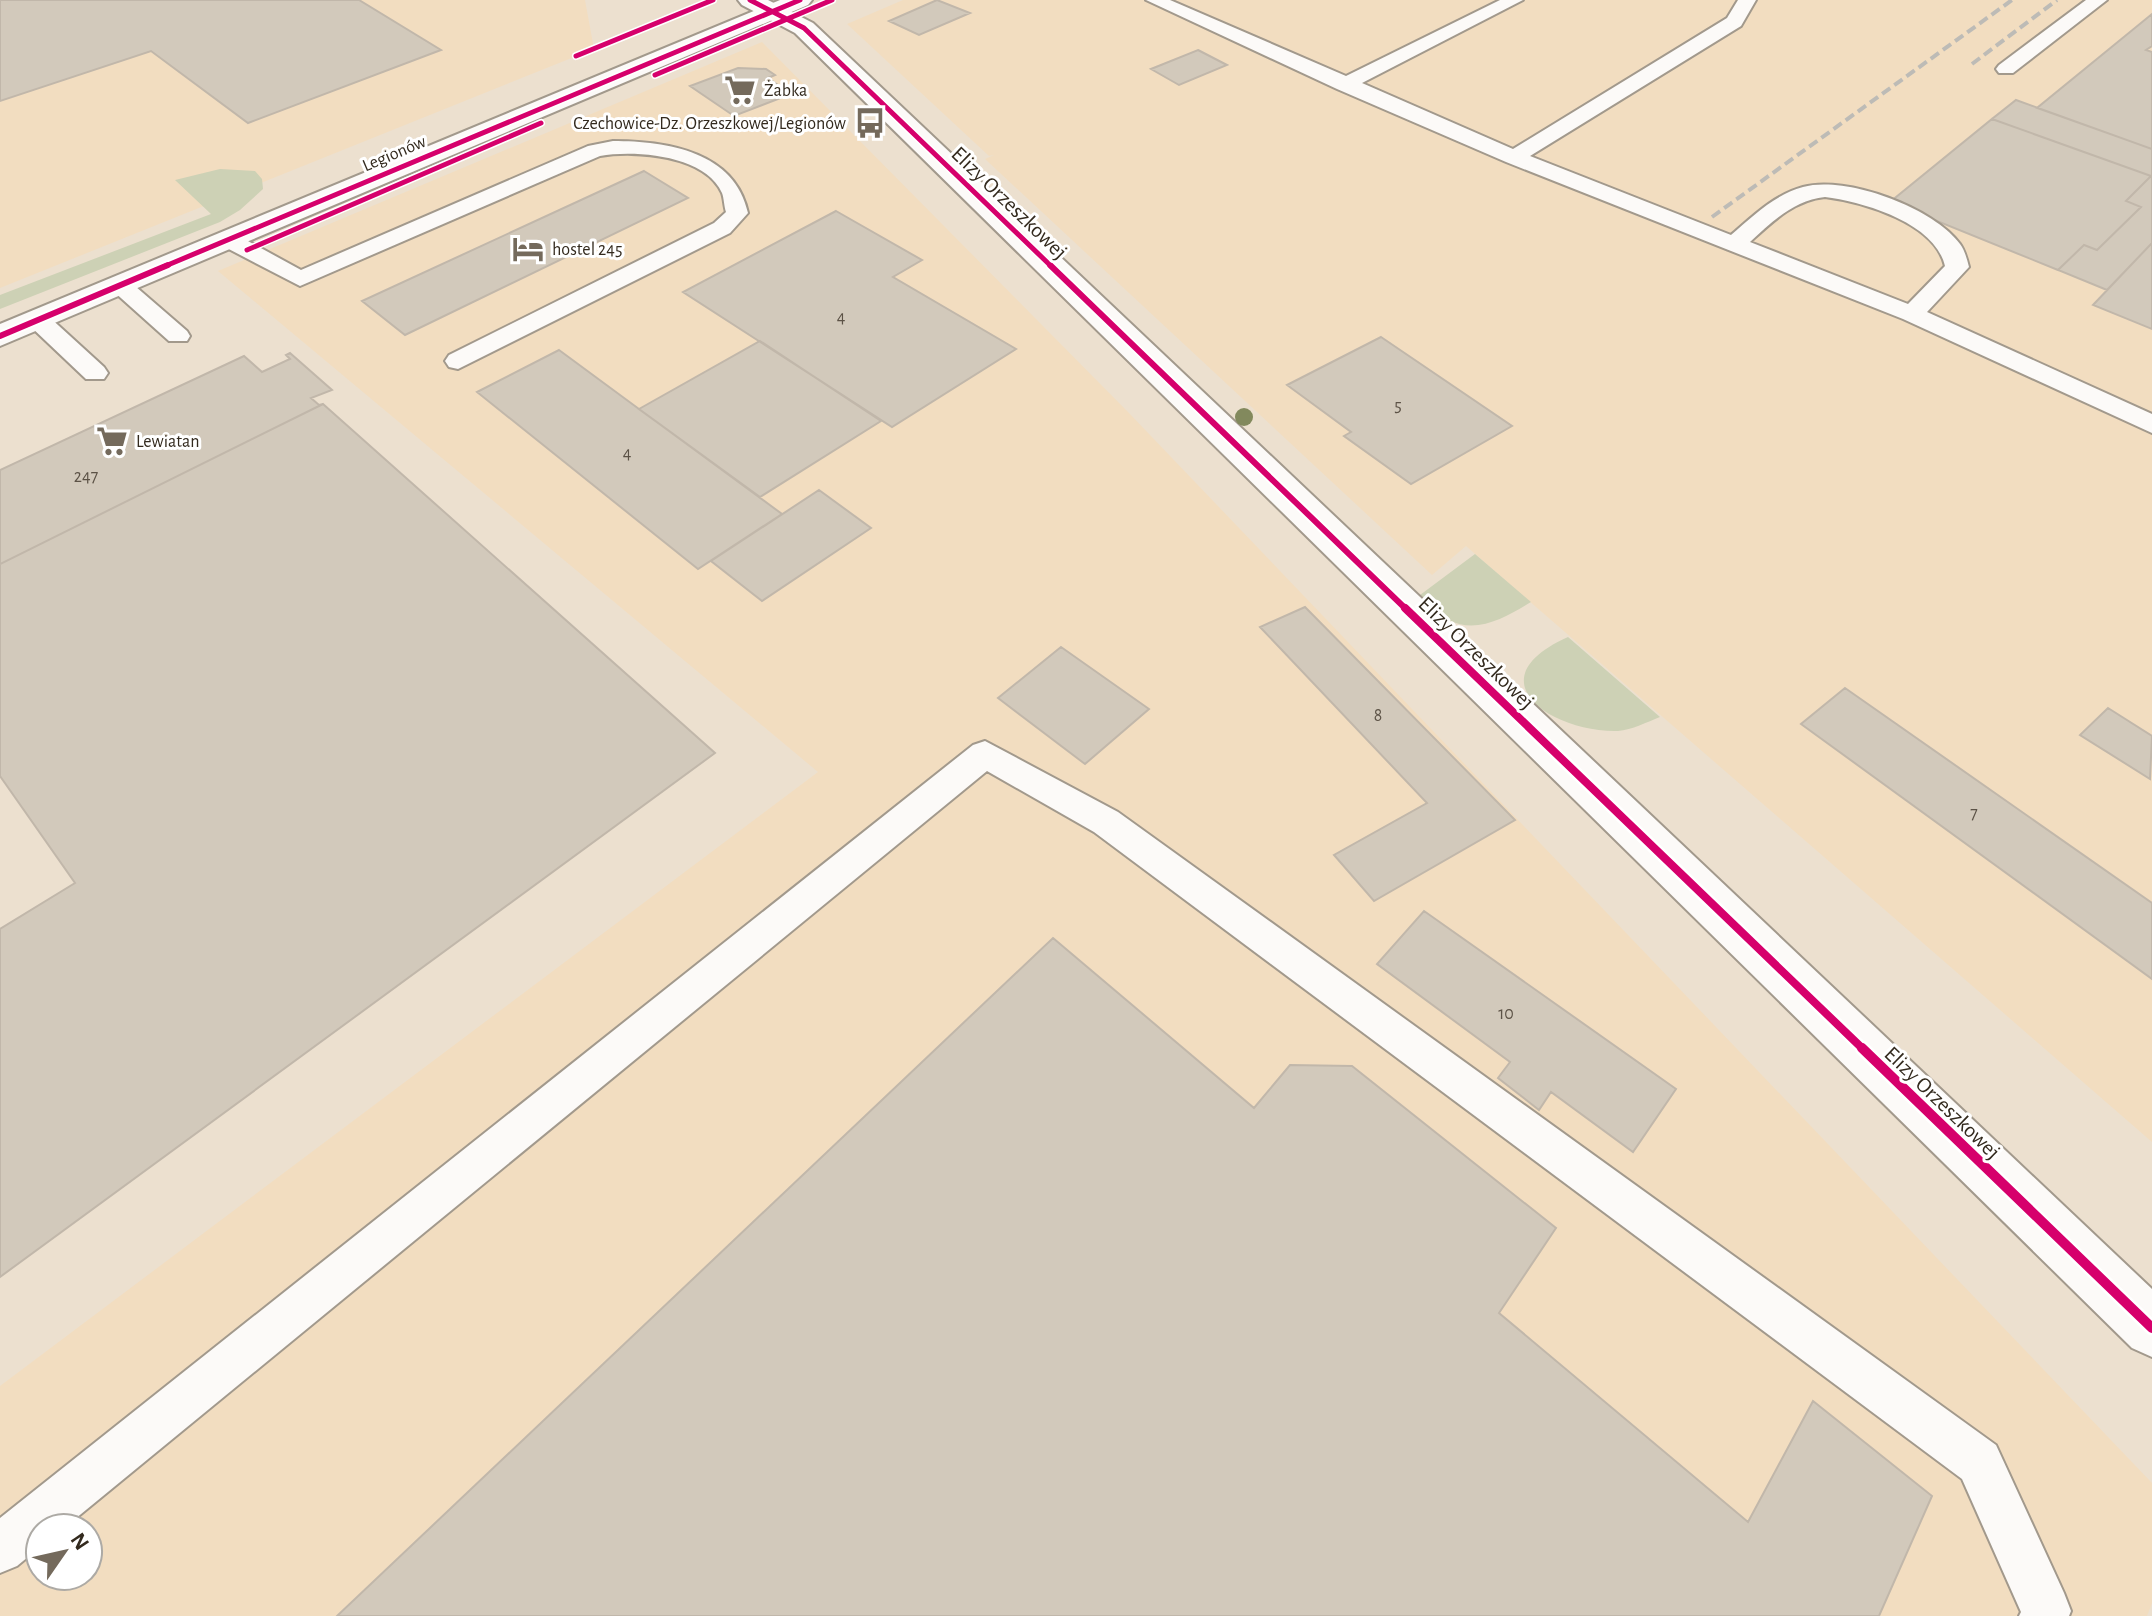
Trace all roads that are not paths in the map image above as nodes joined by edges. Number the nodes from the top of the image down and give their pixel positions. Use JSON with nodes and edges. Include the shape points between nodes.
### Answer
{"nodes":[{"id":1,"x":1155,"y":0,"type":"edge"},
{"id":2,"x":1514,"y":0,"type":"edge"},
{"id":3,"x":1747,"y":0,"type":"edge"},
{"id":4,"x":2098,"y":0,"type":"edge"},
{"id":5,"x":773,"y":4,"type":"edge"},
{"id":6,"x":2006,"y":69,"type":"dead end"},
{"id":7,"x":1344,"y":85,"type":"junction"},
{"id":8,"x":1514,"y":157,"type":"junction"},
{"id":9,"x":229,"y":240,"type":"junction"},
{"id":10,"x":1734,"y":244,"type":"junction"},
{"id":11,"x":120,"y":285,"type":"junction"},
{"id":12,"x":1912,"y":314,"type":"junction"},
{"id":13,"x":38,"y":320,"type":"junction"},
{"id":14,"x":0,"y":336,"type":"edge"},
{"id":15,"x":178,"y":336,"type":"dead end"},
{"id":16,"x":458,"y":361,"type":"dead end"},
{"id":17,"x":95,"y":373,"type":"dead end"},
{"id":18,"x":2152,"y":424,"type":"edge"},
{"id":19,"x":2152,"y":1328,"type":"edge"},
{"id":20,"x":0,"y":1549,"type":"edge"},
{"id":21,"x":2044,"y":1616,"type":"edge"}],
"edges":[{"from":1,"to":7,"type":"lane"},
{"from":2,"to":7,"type":"lane"},
{"from":3,"to":8,"type":"lane","via":[[1734,22]]},
{"from":4,"to":6,"type":"lane"},
{"from":5,"to":9,"type":"street","name":"Legionów"},
{"from":5,"to":19,"type":"street","name":"Elizy Orzeszkowej","via":[[804,28]]},
{"from":7,"to":8,"type":"lane"},
{"from":8,"to":10,"type":"lane"},
{"from":9,"to":11,"type":"street","name":"Legionów"},
{"from":9,"to":16,"type":"lane","via":[[300,279],[616,145],[661,149],[689,159],[728,184],[737,213],[722,228]]},
{"from":10,"to":12,"type":"lane"},
{"from":10,"to":12,"type":"lane","via":[[1790,199],[1811,191],[1844,193],[1885,206],[1930,227],[1952,247],[1957,267]]},
{"from":11,"to":13,"type":"street","name":"Legionów"},
{"from":11,"to":15,"type":"lane"},
{"from":12,"to":18,"type":"lane"},
{"from":13,"to":14,"type":"street","name":"Legionów"},
{"from":13,"to":17,"type":"lane"},
{"from":20,"to":21,"type":"lane","via":[[985,754],[1106,822],[1979,1462]]}]}
